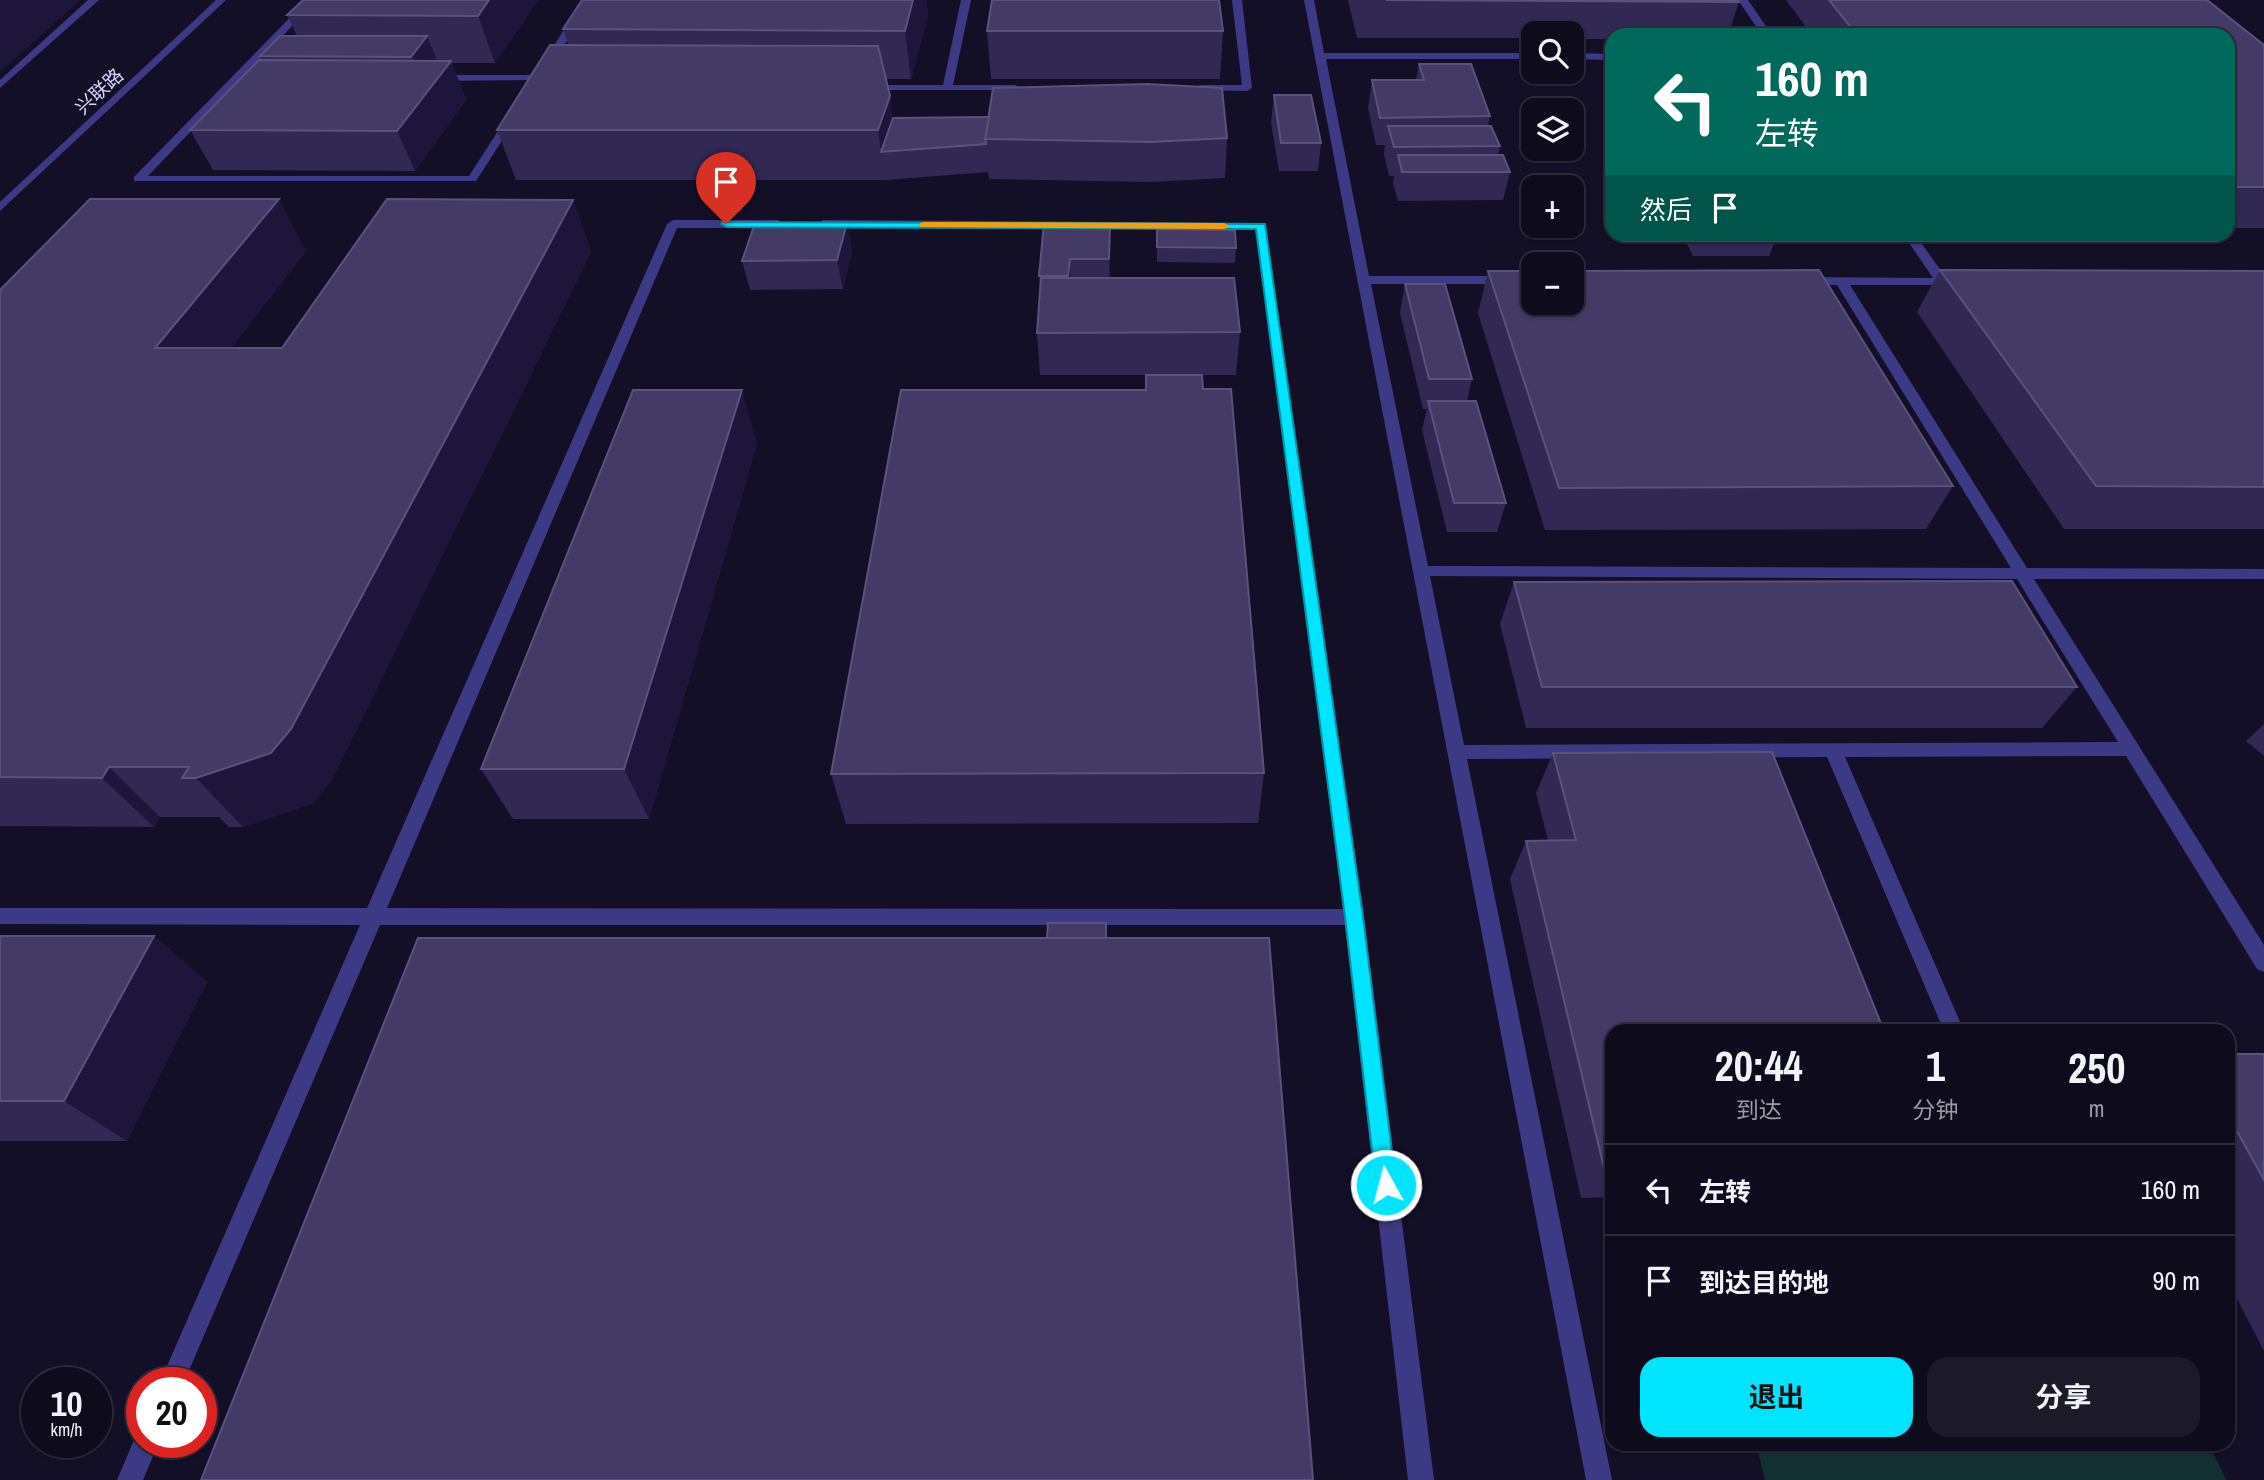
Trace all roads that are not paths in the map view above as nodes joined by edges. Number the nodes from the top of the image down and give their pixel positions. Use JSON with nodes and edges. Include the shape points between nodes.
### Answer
{"nodes":[{"id":1,"x":94,"y":0,"type":"edge"},
{"id":2,"x":221,"y":0,"type":"edge"},
{"id":3,"x":312,"y":0,"type":"edge"},
{"id":4,"x":588,"y":0,"type":"edge"},
{"id":5,"x":966,"y":0,"type":"edge"},
{"id":6,"x":1237,"y":0,"type":"edge"},
{"id":7,"x":1308,"y":0,"type":"edge"},
{"id":8,"x":1743,"y":0,"type":"edge"},
{"id":9,"x":1762,"y":28,"type":"edge"},
{"id":10,"x":1320,"y":56,"type":"junction"},
{"id":11,"x":1521,"y":56,"type":"edge"},
{"id":12,"x":1584,"y":57,"type":"edge"},
{"id":13,"x":1605,"y":57,"type":"edge"},
{"id":14,"x":236,"y":78,"type":"junction"},
{"id":15,"x":258,"y":78,"type":"edge"},
{"id":16,"x":427,"y":78,"type":"edge"},
{"id":17,"x":538,"y":78,"type":"junction"},
{"id":18,"x":0,"y":85,"type":"edge"},
{"id":19,"x":545,"y":88,"type":"edge"},
{"id":20,"x":850,"y":88,"type":"edge"},
{"id":21,"x":947,"y":88,"type":"junction"},
{"id":22,"x":1029,"y":88,"type":"edge"},
{"id":23,"x":1193,"y":88,"type":"edge"},
{"id":24,"x":517,"y":111,"type":"edge"},
{"id":25,"x":0,"y":208,"type":"edge"},
{"id":26,"x":1914,"y":242,"type":"edge"},
{"id":27,"x":1364,"y":280,"type":"junction"},
{"id":28,"x":1521,"y":280,"type":"edge"},
{"id":29,"x":1787,"y":281,"type":"edge"},
{"id":30,"x":1842,"y":281,"type":"junction"},
{"id":31,"x":1942,"y":282,"type":"junction"},
{"id":32,"x":1970,"y":282,"type":"edge"},
{"id":33,"x":1420,"y":571,"type":"junction"},
{"id":34,"x":2023,"y":574,"type":"junction"},
{"id":35,"x":2264,"y":575,"type":"edge"},
{"id":36,"x":2131,"y":749,"type":"junction"},
{"id":37,"x":1833,"y":750,"type":"junction"},
{"id":38,"x":1456,"y":752,"type":"junction"},
{"id":39,"x":0,"y":916,"type":"edge"},
{"id":40,"x":1354,"y":917,"type":"junction"},
{"id":41,"x":372,"y":919,"type":"junction"},
{"id":42,"x":2264,"y":963,"type":"edge"},
{"id":43,"x":1951,"y":1024,"type":"edge"},
{"id":44,"x":178,"y":1367,"type":"edge"},
{"id":45,"x":139,"y":1458,"type":"edge"},
{"id":46,"x":130,"y":1480,"type":"edge"},
{"id":47,"x":1421,"y":1480,"type":"edge"},
{"id":48,"x":1599,"y":1480,"type":"edge"}],
"edges":[{"from":1,"to":18,"type":"street"},
{"from":2,"to":25,"type":"street","name":"兴联路"},
{"from":3,"to":14,"type":"street"},
{"from":4,"to":17,"type":"street"},
{"from":5,"to":21,"type":"street"},
{"from":6,"to":23,"type":"street","via":[[1247,88]]},
{"from":7,"to":10,"type":"street"},
{"from":8,"to":9,"type":"street"},
{"from":10,"to":11,"type":"street"},
{"from":10,"to":27,"type":"street"},
{"from":12,"to":13,"type":"street"},
{"from":14,"to":15,"type":"street"},
{"from":14,"to":24,"type":"street","via":[[138,179],[472,179]]},
{"from":16,"to":17,"type":"street"},
{"from":17,"to":19,"type":"street","via":[[532,88]]},
{"from":20,"to":21,"type":"street"},
{"from":21,"to":22,"type":"street"},
{"from":26,"to":31,"type":"street"},
{"from":27,"to":28,"type":"street"},
{"from":27,"to":33,"type":"street"},
{"from":29,"to":30,"type":"street"},
{"from":30,"to":31,"type":"street"},
{"from":30,"to":34,"type":"street"},
{"from":31,"to":32,"type":"street"},
{"from":33,"to":34,"type":"street"},
{"from":33,"to":38,"type":"street"},
{"from":34,"to":35,"type":"street"},
{"from":34,"to":36,"type":"street"},
{"from":36,"to":37,"type":"street"},
{"from":36,"to":42,"type":"street"},
{"from":37,"to":38,"type":"street"},
{"from":37,"to":43,"type":"street"},
{"from":38,"to":48,"type":"street"},
{"from":39,"to":41,"type":"street"},
{"from":40,"to":41,"type":"street"},
{"from":40,"to":41,"type":"street","via":[[1261,226],[673,224]]},
{"from":40,"to":47,"type":"street"},
{"from":41,"to":44,"type":"street"},
{"from":45,"to":46,"type":"street"}]}
